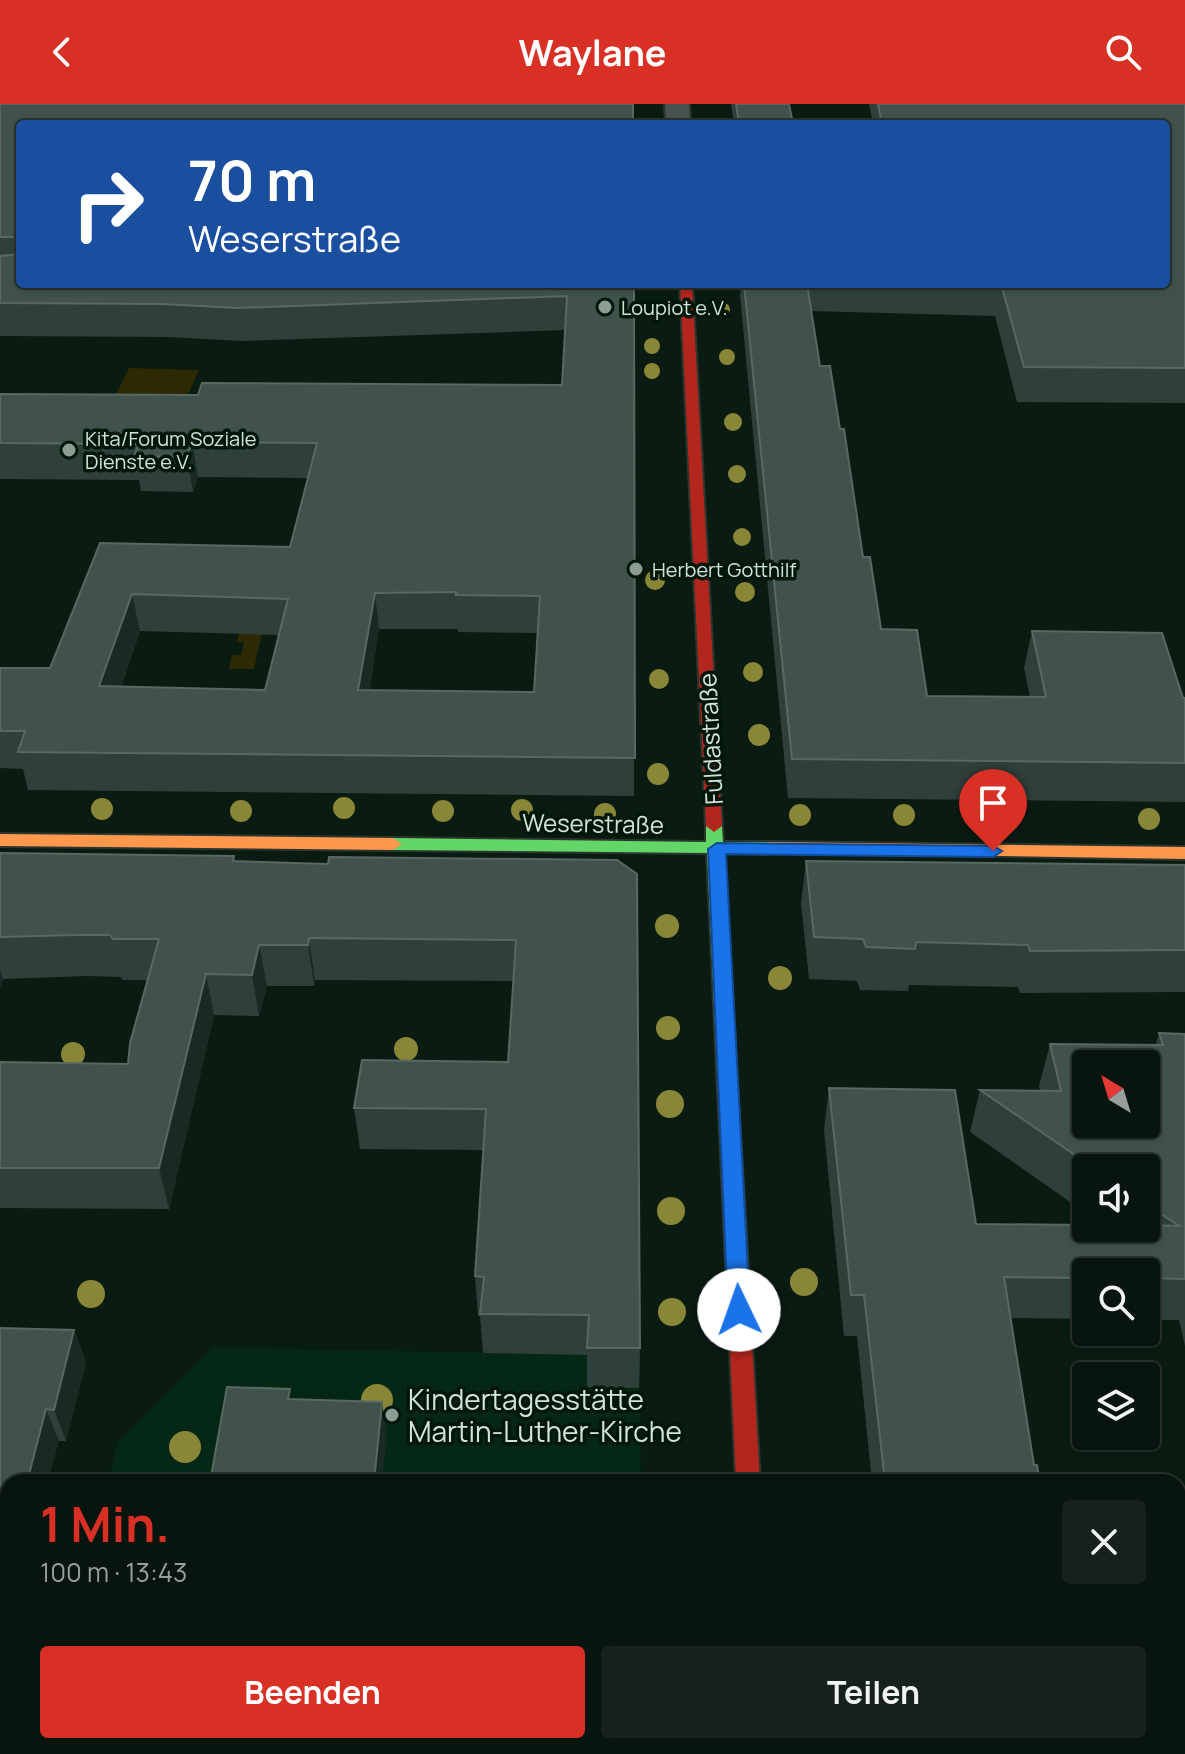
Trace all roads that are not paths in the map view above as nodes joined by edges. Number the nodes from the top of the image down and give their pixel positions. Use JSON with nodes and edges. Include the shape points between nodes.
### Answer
{"nodes":[{"id":1,"x":686,"y":288,"type":"edge"},
{"id":2,"x":0,"y":840,"type":"edge"},
{"id":3,"x":717,"y":849,"type":"junction"},
{"id":4,"x":1185,"y":853,"type":"edge"},
{"id":5,"x":748,"y":1474,"type":"edge"}],
"edges":[{"from":1,"to":3,"type":"street","name":"Fuldastraße"},
{"from":2,"to":3,"type":"street","name":"Weserstraße"},
{"from":3,"to":4,"type":"street","name":"Weserstraße"},
{"from":3,"to":5,"type":"street","name":"Fuldastraße"}]}
